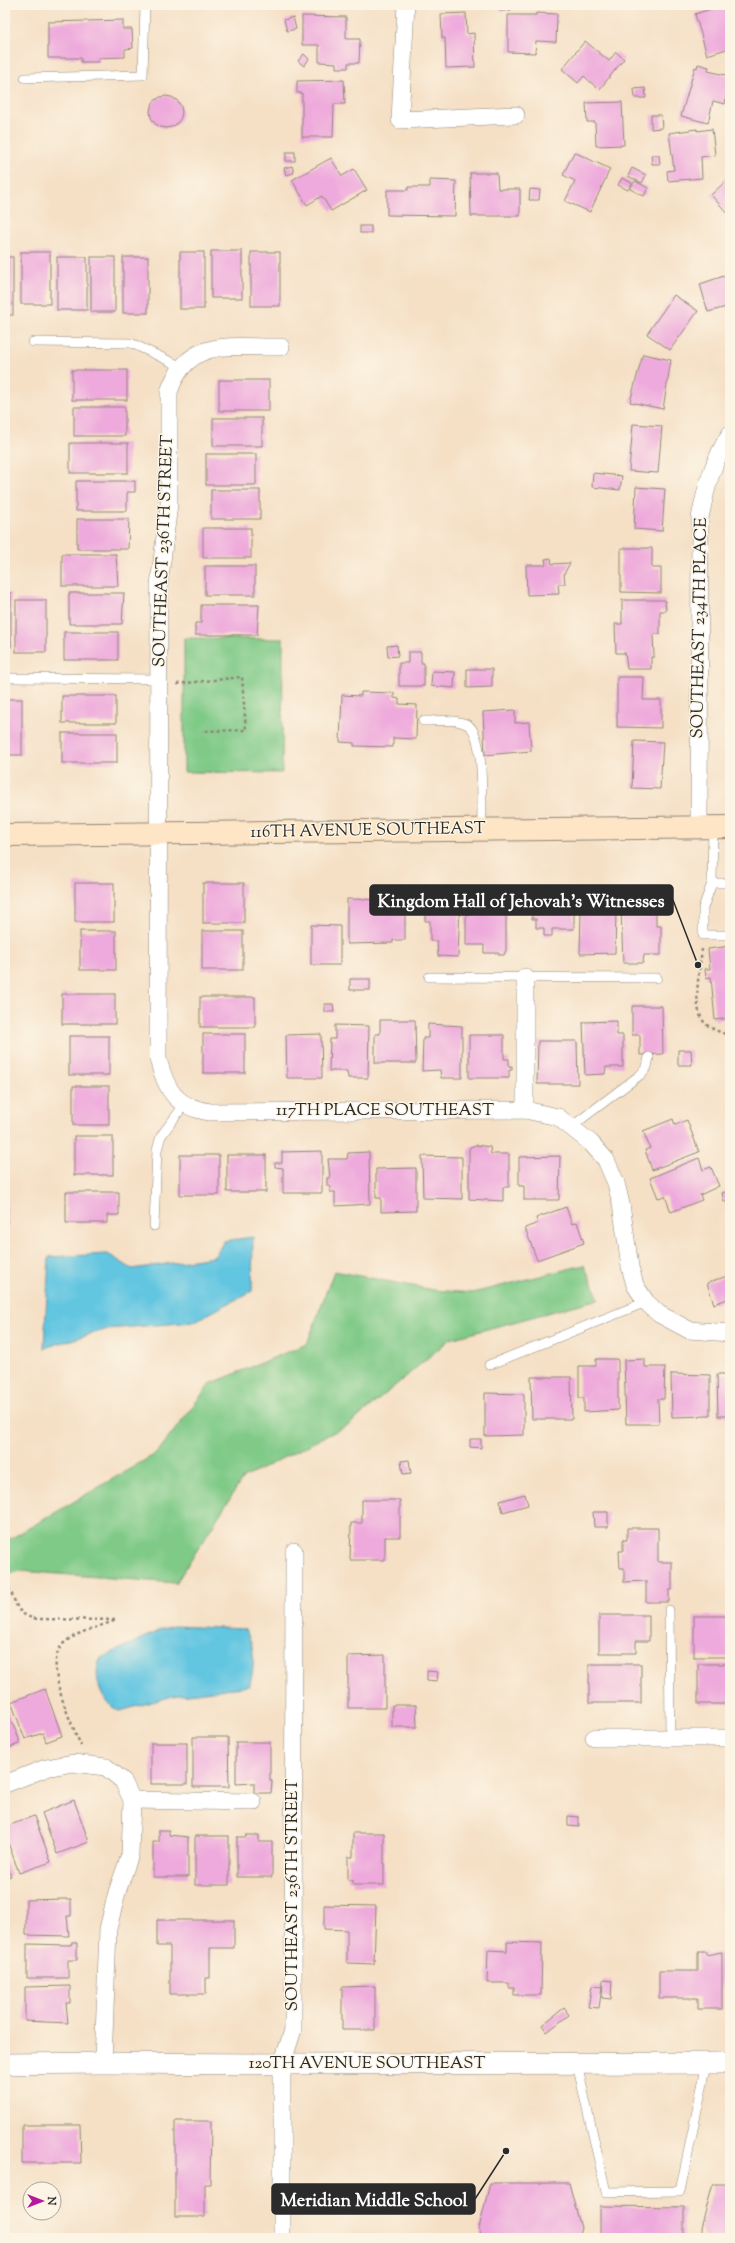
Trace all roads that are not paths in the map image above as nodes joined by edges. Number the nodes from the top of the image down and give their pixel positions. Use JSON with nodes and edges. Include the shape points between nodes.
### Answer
{"nodes":[{"id":1,"x":145,"y":5,"type":"edge"},
{"id":2,"x":406,"y":5,"type":"edge"},
{"id":3,"x":25,"y":78,"type":"dead end"},
{"id":4,"x":516,"y":115,"type":"dead end"},
{"id":5,"x":33,"y":342,"type":"dead end"},
{"id":6,"x":281,"y":347,"type":"dead end"},
{"id":7,"x":182,"y":367,"type":"junction"},
{"id":8,"x":730,"y":434,"type":"edge"},
{"id":9,"x":7,"y":678,"type":"dead end"},
{"id":10,"x":158,"y":682,"type":"junction"},
{"id":11,"x":423,"y":721,"type":"dead end"},
{"id":12,"x":714,"y":827,"type":"edge"},
{"id":13,"x":482,"y":830,"type":"junction"},
{"id":14,"x":157,"y":834,"type":"junction"},
{"id":15,"x":5,"y":835,"type":"edge"},
{"id":16,"x":712,"y":883,"type":"junction"},
{"id":17,"x":730,"y":883,"type":"edge"},
{"id":18,"x":730,"y":935,"type":"edge"},
{"id":19,"x":429,"y":977,"type":"dead end"},
{"id":20,"x":524,"y":977,"type":"junction"},
{"id":21,"x":657,"y":978,"type":"dead end"},
{"id":22,"x":649,"y":1057,"type":"dead end"},
{"id":23,"x":184,"y":1105,"type":"junction"},
{"id":24,"x":524,"y":1110,"type":"junction"},
{"id":25,"x":572,"y":1127,"type":"junction"},
{"id":26,"x":154,"y":1226,"type":"dead end"},
{"id":27,"x":646,"y":1302,"type":"junction"},
{"id":28,"x":730,"y":1333,"type":"edge"},
{"id":29,"x":489,"y":1365,"type":"dead end"},
{"id":30,"x":294,"y":1551,"type":"dead end"},
{"id":31,"x":670,"y":1610,"type":"dead end"},
{"id":32,"x":594,"y":1738,"type":"dead end"},
{"id":33,"x":670,"y":1738,"type":"junction"},
{"id":34,"x":730,"y":1738,"type":"edge"},
{"id":35,"x":5,"y":1784,"type":"edge"},
{"id":36,"x":132,"y":1800,"type":"junction"},
{"id":37,"x":253,"y":1802,"type":"dead end"},
{"id":38,"x":103,"y":2062,"type":"junction"},
{"id":39,"x":707,"y":2063,"type":"junction"},
{"id":40,"x":730,"y":2063,"type":"edge"},
{"id":41,"x":5,"y":2064,"type":"edge"},
{"id":42,"x":282,"y":2064,"type":"junction"},
{"id":43,"x":577,"y":2064,"type":"junction"},
{"id":44,"x":282,"y":2238,"type":"edge"}],
"edges":[{"from":1,"to":3,"type":"lane","via":[[143,75]]},
{"from":2,"to":4,"type":"street","via":[[400,120]]},
{"from":5,"to":7,"type":"lane","via":[[132,343]]},
{"from":6,"to":7,"type":"street","name":"SOUTHEAST 236TH STREET","via":[[213,348],[193,355]]},
{"from":7,"to":10,"type":"street","name":"SOUTHEAST 236TH STREET","via":[[169,392],[169,504],[159,585]]},
{"from":8,"to":12,"type":"street","name":"SOUTHEAST 234TH PLACE","via":[[718,453],[706,484],[700,518]]},
{"from":9,"to":10,"type":"lane"},
{"from":10,"to":14,"type":"street","name":"SOUTHEAST 236TH STREET"},
{"from":11,"to":13,"type":"lane","via":[[458,721],[470,726],[476,735],[480,759]]},
{"from":12,"to":13,"type":"main road","name":"116TH AVENUE SOUTHEAST"},
{"from":12,"to":16,"type":"lane"},
{"from":13,"to":14,"type":"main road","name":"116TH AVENUE SOUTHEAST"},
{"from":14,"to":15,"type":"main road","name":"116TH AVENUE SOUTHEAST"},
{"from":14,"to":23,"type":"street","via":[[158,1059],[166,1084]]},
{"from":16,"to":17,"type":"lane"},
{"from":16,"to":18,"type":"lane","via":[[703,908],[703,936]]},
{"from":19,"to":20,"type":"lane"},
{"from":20,"to":21,"type":"lane"},
{"from":20,"to":24,"type":"street"},
{"from":22,"to":25,"type":"lane","via":[[647,1067],[640,1075]]},
{"from":23,"to":24,"type":"street","name":"117TH PLACE SOUTHEAST","via":[[210,1112]]},
{"from":23,"to":26,"type":"lane","via":[[161,1136],[157,1150]]},
{"from":24,"to":25,"type":"street","name":"117TH PLACE SOUTHEAST","via":[[558,1117]]},
{"from":25,"to":27,"type":"street","name":"117TH PLACE SOUTHEAST","via":[[606,1160],[614,1177],[621,1204],[630,1267],[635,1285]]},
{"from":27,"to":28,"type":"street","name":"117TH PLACE SOUTHEAST","via":[[659,1314],[689,1330]]},
{"from":27,"to":29,"type":"lane"},
{"from":30,"to":42,"type":"street","name":"SOUTHEAST 236TH STREET","via":[[293,2030]]},
{"from":31,"to":33,"type":"lane"},
{"from":32,"to":33,"type":"street"},
{"from":33,"to":34,"type":"street"},
{"from":35,"to":36,"type":"street","via":[[46,1768],[73,1764],[106,1767],[123,1781]]},
{"from":36,"to":37,"type":"street"},
{"from":36,"to":38,"type":"street","via":[[130,1855],[108,1929]]},
{"from":38,"to":41,"type":"street","name":"120TH AVENUE SOUTHEAST"},
{"from":38,"to":42,"type":"street","name":"120TH AVENUE SOUTHEAST"},
{"from":39,"to":40,"type":"street","name":"120TH AVENUE SOUTHEAST"},
{"from":39,"to":43,"type":"street","name":"120TH AVENUE SOUTHEAST"},
{"from":39,"to":43,"type":"lane","via":[[680,2191],[606,2192]]},
{"from":42,"to":43,"type":"street","name":"120TH AVENUE SOUTHEAST"},
{"from":42,"to":44,"type":"street","name":"SOUTHEAST 236TH STREET"}]}
